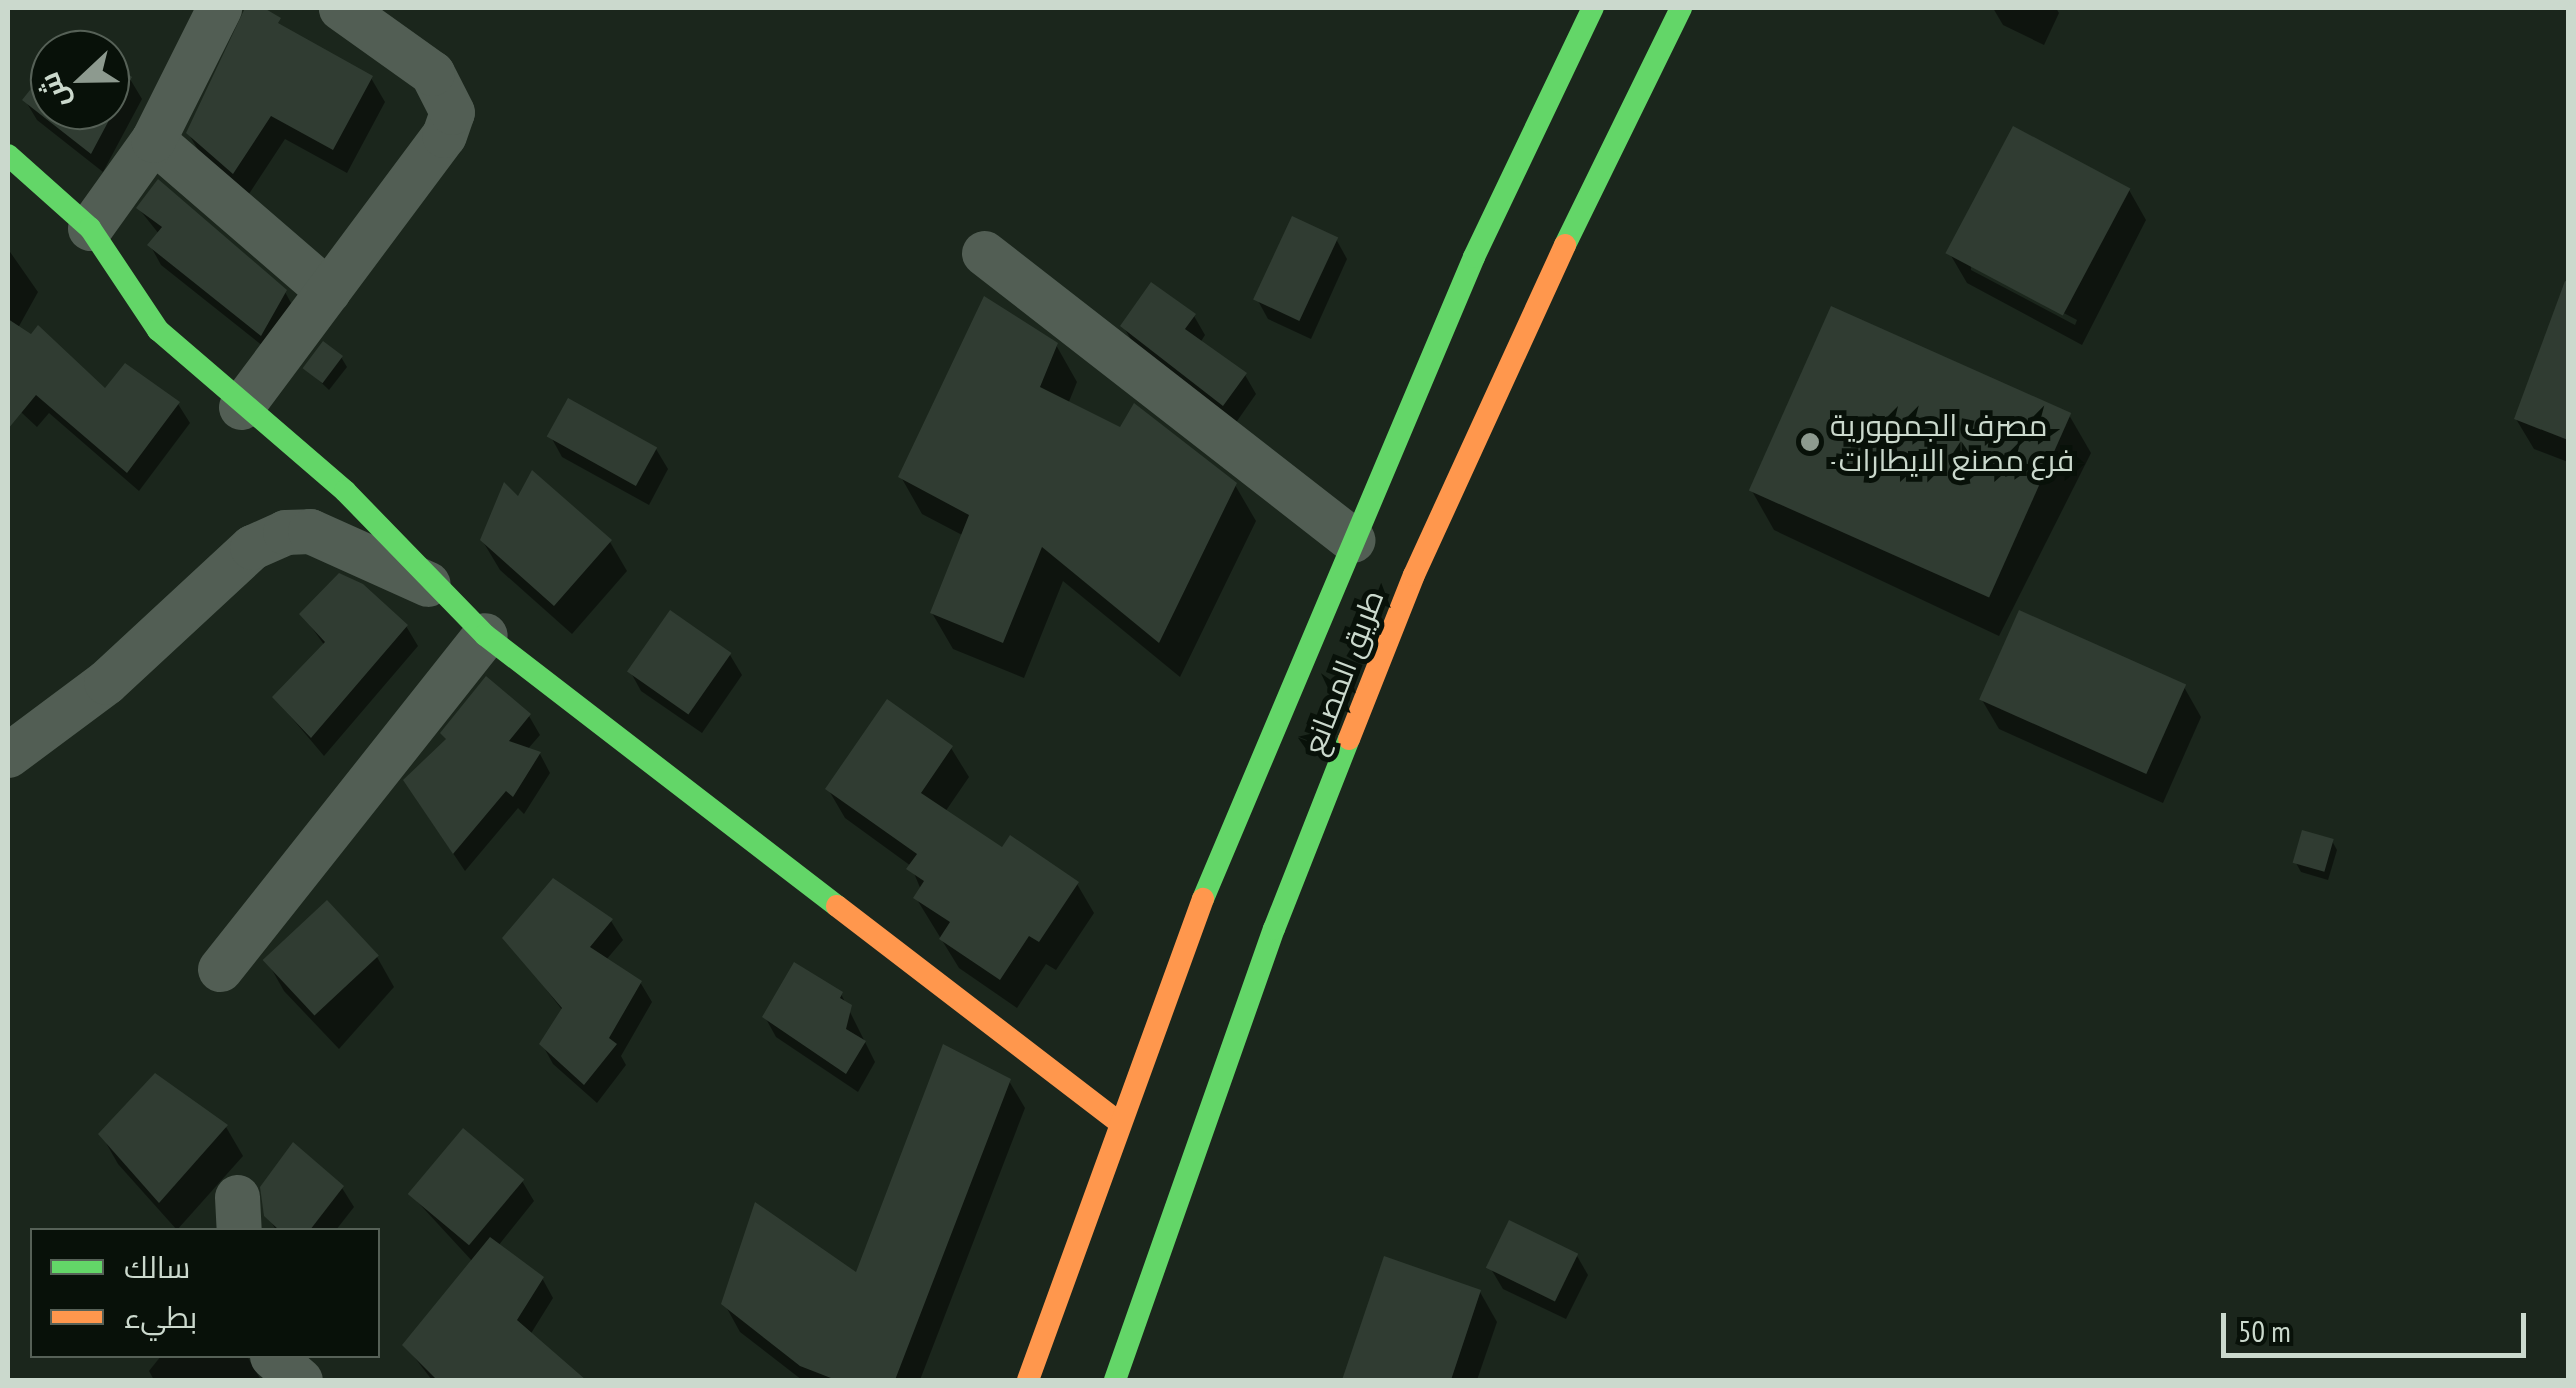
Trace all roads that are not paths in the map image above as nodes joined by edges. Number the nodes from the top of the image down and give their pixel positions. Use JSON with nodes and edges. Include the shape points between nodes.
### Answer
{"nodes":[{"id":1,"x":219,"y":8,"type":"edge"},
{"id":2,"x":342,"y":8,"type":"edge"},
{"id":3,"x":1593,"y":8,"type":"edge"},
{"id":4,"x":1681,"y":8,"type":"edge"},
{"id":5,"x":153,"y":140,"type":"junction"},
{"id":6,"x":8,"y":156,"type":"edge"},
{"id":7,"x":90,"y":228,"type":"junction"},
{"id":8,"x":984,"y":253,"type":"dead end"},
{"id":9,"x":328,"y":291,"type":"junction"},
{"id":10,"x":242,"y":408,"type":"junction"},
{"id":11,"x":1354,"y":540,"type":"junction"},
{"id":12,"x":439,"y":590,"type":"junction"},
{"id":13,"x":485,"y":635,"type":"junction"},
{"id":14,"x":8,"y":755,"type":"edge"},
{"id":15,"x":220,"y":969,"type":"dead end"},
{"id":16,"x":1117,"y":1121,"type":"junction"},
{"id":17,"x":274,"y":1358,"type":"edge"},
{"id":18,"x":300,"y":1380,"type":"edge"},
{"id":19,"x":1028,"y":1380,"type":"edge"},
{"id":20,"x":1115,"y":1380,"type":"edge"}],
"edges":[{"from":1,"to":5,"type":"street"},
{"from":2,"to":9,"type":"street","via":[[432,72],[452,112],[444,135]]},
{"from":3,"to":11,"type":"main road","name":"طريق المصانع","via":[[1474,257]]},
{"from":4,"to":20,"type":"main road","name":"طريق المصانع","via":[[1616,132],[1414,575],[1274,929]]},
{"from":5,"to":7,"type":"street"},
{"from":5,"to":9,"type":"street"},
{"from":6,"to":7,"type":"main road"},
{"from":7,"to":10,"type":"main road","via":[[158,330]]},
{"from":8,"to":11,"type":"street"},
{"from":9,"to":10,"type":"street"},
{"from":10,"to":12,"type":"main road","via":[[345,491]]},
{"from":11,"to":16,"type":"main road","name":"طريق المصانع"},
{"from":12,"to":13,"type":"main road"},
{"from":12,"to":14,"type":"street","via":[[310,531],[284,532],[252,546],[106,682]]},
{"from":13,"to":15,"type":"street"},
{"from":13,"to":16,"type":"main road"},
{"from":16,"to":19,"type":"main road","name":"طريق المصانع"},
{"from":17,"to":18,"type":"street"}]}
